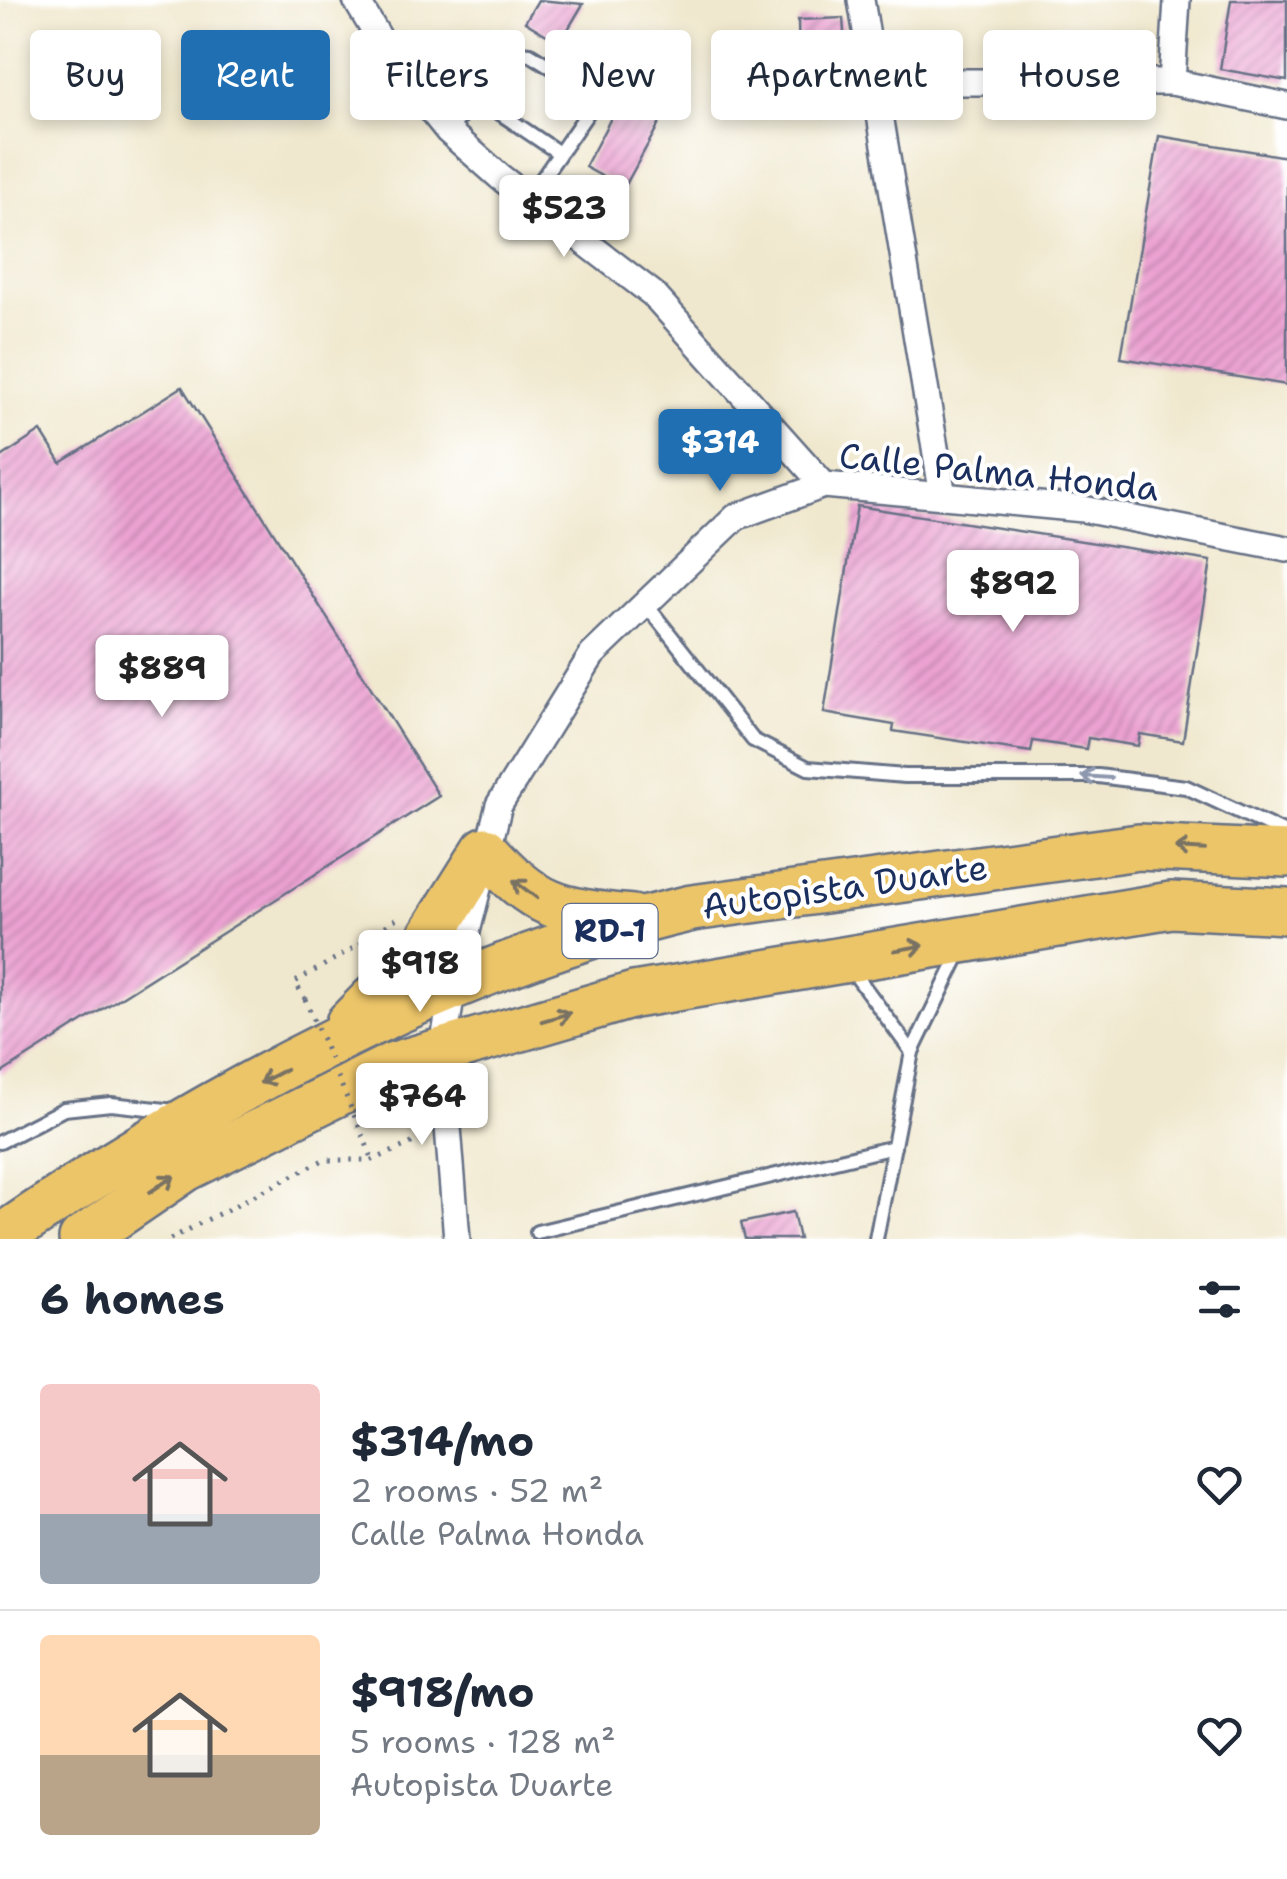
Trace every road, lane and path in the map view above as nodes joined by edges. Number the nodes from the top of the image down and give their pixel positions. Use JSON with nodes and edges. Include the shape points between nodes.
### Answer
{"nodes":[{"id":1,"x":861,"y":0,"type":"edge"},
{"id":2,"x":1176,"y":0,"type":"edge"},
{"id":3,"x":361,"y":2,"type":"edge"},
{"id":4,"x":866,"y":30,"type":"edge"},
{"id":5,"x":525,"y":55,"type":"edge"},
{"id":6,"x":963,"y":82,"type":"edge"},
{"id":7,"x":1172,"y":82,"type":"junction"},
{"id":8,"x":1287,"y":106,"type":"edge"},
{"id":9,"x":458,"y":120,"type":"edge"},
{"id":10,"x":509,"y":120,"type":"edge"},
{"id":11,"x":881,"y":120,"type":"edge"},
{"id":12,"x":448,"y":131,"type":"junction"},
{"id":13,"x":559,"y":154,"type":"junction"},
{"id":14,"x":528,"y":198,"type":"junction"},
{"id":15,"x":824,"y":485,"type":"junction"},
{"id":16,"x":942,"y":496,"type":"junction"},
{"id":17,"x":1287,"y":549,"type":"edge"},
{"id":18,"x":646,"y":604,"type":"junction"},
{"id":19,"x":1287,"y":834,"type":"edge"},
{"id":20,"x":485,"y":850,"type":"junction"},
{"id":21,"x":1287,"y":854,"type":"edge"},
{"id":22,"x":406,"y":910,"type":"dead end"},
{"id":23,"x":1287,"y":911,"type":"edge"},
{"id":24,"x":644,"y":919,"type":"junction"},
{"id":25,"x":968,"y":938,"type":"junction"},
{"id":26,"x":844,"y":959,"type":"junction"},
{"id":27,"x":453,"y":987,"type":"junction"},
{"id":28,"x":442,"y":1052,"type":"junction"},
{"id":29,"x":912,"y":1052,"type":"junction"},
{"id":30,"x":316,"y":1053,"type":"junction"},
{"id":31,"x":202,"y":1114,"type":"junction"},
{"id":32,"x":448,"y":1126,"type":"junction"},
{"id":33,"x":0,"y":1142,"type":"edge"},
{"id":34,"x":894,"y":1147,"type":"junction"},
{"id":35,"x":373,"y":1160,"type":"junction"},
{"id":36,"x":537,"y":1232,"type":"dead end"},
{"id":37,"x":0,"y":1238,"type":"edge"},
{"id":38,"x":82,"y":1239,"type":"edge"},
{"id":39,"x":170,"y":1239,"type":"edge"},
{"id":40,"x":457,"y":1239,"type":"edge"},
{"id":41,"x":876,"y":1239,"type":"edge"}],
"edges":[{"from":1,"to":4,"type":"street"},
{"from":2,"to":7,"type":"street"},
{"from":3,"to":12,"type":"street","via":[[395,65]]},
{"from":5,"to":13,"type":"lane","via":[[589,90],[591,108]]},
{"from":6,"to":7,"type":"street"},
{"from":7,"to":8,"type":"street"},
{"from":9,"to":12,"type":"lane"},
{"from":10,"to":13,"type":"lane"},
{"from":11,"to":16,"type":"street"},
{"from":12,"to":14,"type":"street"},
{"from":13,"to":14,"type":"lane"},
{"from":14,"to":15,"type":"street","via":[[653,294]]},
{"from":15,"to":16,"type":"street","name":"Calle Palma Honda"},
{"from":15,"to":18,"type":"street","name":"Calle Palma Honda","via":[[736,516]]},
{"from":16,"to":17,"type":"street","name":"Calle Palma Honda","via":[[1083,509]]},
{"from":19,"to":18,"type":"lane","one_way":true,"via":[[1186,787],[1098,776],[905,776],[808,768],[753,740]]},
{"from":18,"to":20,"type":"street","name":"Calle Palma Honda","via":[[592,655],[499,806]]},
{"from":24,"to":20,"type":"highway","one_way":true,"via":[[548,904],[520,889]]},
{"from":20,"to":27,"type":"street","name":"Calle Palma Honda"},
{"from":20,"to":30,"type":"highway","via":[[424,947]]},
{"from":21,"to":24,"type":"highway","name":"Autopista Duarte","number":"RD-1","one_way":true,"via":[[1139,846]]},
{"from":22,"to":35,"type":"path","bridge":true,"via":[[295,982]]},
{"from":23,"to":25,"type":"highway","name":"Autopista Duarte","number":"RD-1","via":[[1172,906]]},
{"from":24,"to":27,"type":"highway","name":"Autopista Duarte","number":"RD-1"},
{"from":26,"to":25,"type":"highway","name":"Autopista Duarte","number":"RD-1","one_way":true},
{"from":25,"to":29,"type":"lane"},
{"from":28,"to":26,"type":"highway","name":"Autopista Duarte","number":"RD-1","one_way":true,"via":[[634,995]]},
{"from":26,"to":29,"type":"lane"},
{"from":27,"to":28,"type":"street","name":"Calle Palma Honda"},
{"from":27,"to":30,"type":"highway","name":"Autopista Duarte","number":"RD-1"},
{"from":28,"to":32,"type":"street","name":"Calle Palma Honda"},
{"from":38,"to":28,"type":"highway","name":"Autopista Duarte","number":"RD-1","one_way":true,"via":[[186,1168],[394,1066]]},
{"from":29,"to":34,"type":"lane"},
{"from":30,"to":31,"type":"highway","name":"Autopista Duarte","number":"RD-1","one_way":true},
{"from":31,"to":33,"type":"lane","via":[[110,1104],[64,1109]]},
{"from":31,"to":37,"type":"highway","name":"Autopista Duarte","number":"RD-1","via":[[103,1168]]},
{"from":32,"to":35,"type":"path"},
{"from":32,"to":40,"type":"street","name":"Calle Palma Honda"},
{"from":34,"to":36,"type":"lane"},
{"from":34,"to":41,"type":"lane"},
{"from":35,"to":39,"type":"path","via":[[322,1160]]}]}
